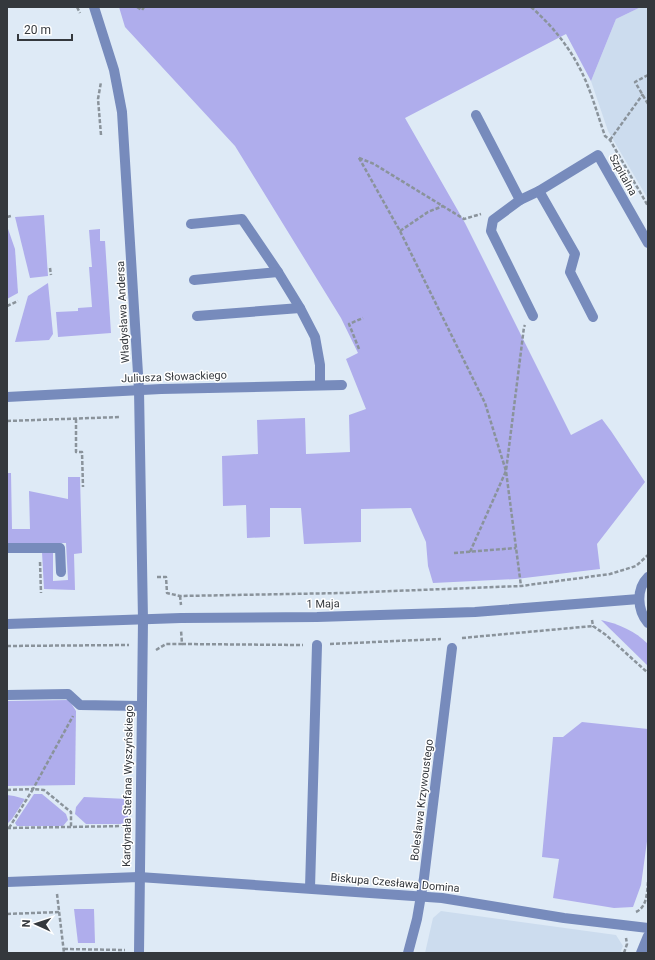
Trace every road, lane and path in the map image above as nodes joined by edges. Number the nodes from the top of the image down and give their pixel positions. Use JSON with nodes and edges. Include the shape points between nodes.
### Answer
{"nodes":[{"id":1,"x":77,"y":7,"type":"edge"},
{"id":2,"x":94,"y":7,"type":"edge"},
{"id":3,"x":137,"y":7,"type":"edge"},
{"id":4,"x":144,"y":7,"type":"edge"},
{"id":5,"x":531,"y":7,"type":"edge"},
{"id":6,"x":80,"y":14,"type":"dead end"},
{"id":7,"x":648,"y":75,"type":"edge"},
{"id":8,"x":101,"y":81,"type":"dead end"},
{"id":9,"x":643,"y":94,"type":"junction"},
{"id":10,"x":648,"y":104,"type":"edge"},
{"id":11,"x":476,"y":115,"type":"dead end"},
{"id":12,"x":101,"y":135,"type":"dead end"},
{"id":13,"x":610,"y":140,"type":"junction"},
{"id":14,"x":539,"y":191,"type":"junction"},
{"id":15,"x":520,"y":200,"type":"junction"},
{"id":16,"x":648,"y":204,"type":"edge"},
{"id":17,"x":443,"y":206,"type":"junction"},
{"id":18,"x":486,"y":211,"type":"dead end"},
{"id":19,"x":11,"y":216,"type":"dead end"},
{"id":20,"x":7,"y":217,"type":"edge"},
{"id":21,"x":191,"y":224,"type":"dead end"},
{"id":22,"x":400,"y":231,"type":"junction"},
{"id":23,"x":648,"y":243,"type":"edge"},
{"id":24,"x":50,"y":268,"type":"dead end"},
{"id":25,"x":278,"y":272,"type":"junction"},
{"id":26,"x":51,"y":275,"type":"dead end"},
{"id":27,"x":194,"y":280,"type":"dead end"},
{"id":28,"x":18,"y":301,"type":"dead end"},
{"id":29,"x":7,"y":306,"type":"edge"},
{"id":30,"x":300,"y":308,"type":"junction"},
{"id":31,"x":197,"y":316,"type":"dead end"},
{"id":32,"x":533,"y":316,"type":"joint"},
{"id":33,"x":593,"y":317,"type":"dead end"},
{"id":34,"x":363,"y":318,"type":"dead end"},
{"id":35,"x":359,"y":349,"type":"dead end"},
{"id":36,"x":342,"y":384,"type":"dead end"},
{"id":37,"x":320,"y":385,"type":"junction"},
{"id":38,"x":139,"y":390,"type":"junction"},
{"id":39,"x":7,"y":397,"type":"edge"},
{"id":40,"x":120,"y":417,"type":"dead end"},
{"id":41,"x":76,"y":419,"type":"junction"},
{"id":42,"x":7,"y":421,"type":"edge"},
{"id":43,"x":506,"y":471,"type":"junction"},
{"id":44,"x":83,"y":487,"type":"dead end"},
{"id":45,"x":7,"y":548,"type":"edge"},
{"id":46,"x":40,"y":548,"type":"junction"},
{"id":47,"x":516,"y":548,"type":"junction"},
{"id":48,"x":470,"y":552,"type":"junction"},
{"id":49,"x":454,"y":553,"type":"dead end"},
{"id":50,"x":648,"y":555,"type":"edge"},
{"id":51,"x":61,"y":572,"type":"dead end"},
{"id":52,"x":142,"y":577,"type":"junction"},
{"id":53,"x":588,"y":577,"type":"junction"},
{"id":54,"x":648,"y":577,"type":"edge"},
{"id":55,"x":589,"y":582,"type":"dead end"},
{"id":56,"x":521,"y":586,"type":"junction"},
{"id":57,"x":41,"y":593,"type":"dead end"},
{"id":58,"x":180,"y":596,"type":"junction"},
{"id":59,"x":639,"y":600,"type":"junction"},
{"id":60,"x":181,"y":618,"type":"junction"},
{"id":61,"x":142,"y":620,"type":"junction"},
{"id":62,"x":592,"y":620,"type":"dead end"},
{"id":63,"x":648,"y":623,"type":"edge"},
{"id":64,"x":7,"y":624,"type":"edge"},
{"id":65,"x":593,"y":626,"type":"junction"},
{"id":66,"x":460,"y":638,"type":"dead end"},
{"id":67,"x":444,"y":639,"type":"dead end"},
{"id":68,"x":182,"y":644,"type":"junction"},
{"id":69,"x":316,"y":645,"type":"junction"},
{"id":70,"x":7,"y":646,"type":"edge"},
{"id":71,"x":452,"y":648,"type":"dead end"},
{"id":72,"x":142,"y":650,"type":"junction"},
{"id":73,"x":648,"y":673,"type":"edge"},
{"id":74,"x":7,"y":695,"type":"edge"},
{"id":75,"x":80,"y":706,"type":"junction"},
{"id":76,"x":141,"y":706,"type":"junction"},
{"id":77,"x":33,"y":789,"type":"junction"},
{"id":78,"x":7,"y":790,"type":"edge"},
{"id":79,"x":131,"y":826,"type":"dead end"},
{"id":80,"x":71,"y":827,"type":"junction"},
{"id":81,"x":8,"y":828,"type":"edge"},
{"id":82,"x":139,"y":877,"type":"junction"},
{"id":83,"x":55,"y":880,"type":"junction"},
{"id":84,"x":7,"y":882,"type":"edge"},
{"id":85,"x":648,"y":882,"type":"edge"},
{"id":86,"x":310,"y":888,"type":"junction"},
{"id":87,"x":422,"y":896,"type":"junction"},
{"id":88,"x":59,"y":912,"type":"junction"},
{"id":89,"x":7,"y":914,"type":"edge"},
{"id":90,"x":618,"y":924,"type":"junction"},
{"id":91,"x":648,"y":928,"type":"edge"},
{"id":92,"x":648,"y":936,"type":"edge"},
{"id":93,"x":64,"y":951,"type":"edge"},
{"id":94,"x":135,"y":952,"type":"edge"},
{"id":95,"x":408,"y":953,"type":"edge"},
{"id":96,"x":641,"y":953,"type":"edge"}],
"edges":[{"from":1,"to":6,"type":"path"},
{"from":2,"to":38,"type":"street","name":"Władysława Andersa","via":[[114,70],[122,112]]},
{"from":3,"to":4,"type":"path","via":[[142,10]]},
{"from":5,"to":13,"type":"path","via":[[554,29],[571,52],[587,83],[606,136]]},
{"from":7,"to":9,"type":"path","via":[[635,82]]},
{"from":8,"to":12,"type":"path","via":[[98,99]]},
{"from":9,"to":10,"type":"path"},
{"from":9,"to":13,"type":"path"},
{"from":11,"to":15,"type":"street"},
{"from":13,"to":16,"type":"path"},
{"from":14,"to":15,"type":"street","name":"Szpitalna"},
{"from":14,"to":23,"type":"street","name":"Szpitalna","via":[[598,155]]},
{"from":14,"to":33,"type":"street","via":[[575,254],[570,272]]},
{"from":15,"to":32,"type":"street","name":"Szpitalna","via":[[493,220],[491,231]]},
{"from":17,"to":18,"type":"path","via":[[464,219]]},
{"from":17,"to":22,"type":"path","via":[[428,212]]},
{"from":17,"to":22,"type":"path","via":[[360,158]]},
{"from":19,"to":20,"type":"path"},
{"from":21,"to":25,"type":"street","via":[[242,219]]},
{"from":22,"to":43,"type":"path","via":[[486,403]]},
{"from":24,"to":26,"type":"path"},
{"from":25,"to":27,"type":"street"},
{"from":25,"to":30,"type":"street"},
{"from":28,"to":29,"type":"path"},
{"from":30,"to":31,"type":"street"},
{"from":30,"to":37,"type":"street","via":[[314,338],[320,365]]},
{"from":32,"to":43,"type":"path","via":[[524,327]]},
{"from":34,"to":35,"type":"path","via":[[349,324]]},
{"from":36,"to":37,"type":"street","name":"Juliusza Słowackiego"},
{"from":37,"to":38,"type":"street","name":"Juliusza Słowackiego"},
{"from":38,"to":39,"type":"street","name":"Juliusza Słowackiego"},
{"from":38,"to":52,"type":"street","name":"Władysława Andersa"},
{"from":40,"to":41,"type":"path"},
{"from":41,"to":42,"type":"path"},
{"from":41,"to":44,"type":"path","via":[[76,452],[82,452]]},
{"from":43,"to":47,"type":"path"},
{"from":43,"to":48,"type":"path"},
{"from":45,"to":46,"type":"street"},
{"from":46,"to":51,"type":"street","via":[[60,548]]},
{"from":46,"to":57,"type":"path"},
{"from":47,"to":48,"type":"path"},
{"from":47,"to":56,"type":"path"},
{"from":48,"to":49,"type":"path"},
{"from":50,"to":53,"type":"path","via":[[636,566]]},
{"from":52,"to":58,"type":"path","via":[[166,577],[167,594]]},
{"from":52,"to":61,"type":"street","name":"Władysława Andersa"},
{"from":53,"to":55,"type":"path"},
{"from":53,"to":56,"type":"path"},
{"from":54,"to":59,"type":"street","via":[[640,589]]},
{"from":56,"to":58,"type":"path"},
{"from":58,"to":60,"type":"path"},
{"from":59,"to":60,"type":"street","name":"1 Maja","via":[[475,612]]},
{"from":59,"to":63,"type":"street","via":[[640,609]]},
{"from":60,"to":61,"type":"street","name":"1 Maja"},
{"from":60,"to":68,"type":"path"},
{"from":61,"to":64,"type":"street","name":"1 Maja"},
{"from":61,"to":72,"type":"street","name":"Kardynała Stefana Wyszyńskiego"},
{"from":62,"to":65,"type":"path"},
{"from":65,"to":66,"type":"path"},
{"from":65,"to":73,"type":"path"},
{"from":67,"to":69,"type":"path"},
{"from":68,"to":69,"type":"path"},
{"from":68,"to":72,"type":"path","via":[[166,644],[156,650]]},
{"from":69,"to":86,"type":"street"},
{"from":70,"to":72,"type":"path","via":[[128,644],[131,650]]},
{"from":71,"to":87,"type":"street","name":"Bolesława Krzywoustego"},
{"from":72,"to":76,"type":"street","name":"Kardynała Stefana Wyszyńskiego"},
{"from":74,"to":75,"type":"street","via":[[68,694]]},
{"from":75,"to":76,"type":"street"},
{"from":75,"to":77,"type":"path"},
{"from":76,"to":82,"type":"street","name":"Kardynała Stefana Wyszyńskiego"},
{"from":77,"to":78,"type":"path"},
{"from":77,"to":80,"type":"path","via":[[44,790],[71,812]]},
{"from":77,"to":81,"type":"path"},
{"from":79,"to":80,"type":"path"},
{"from":80,"to":81,"type":"path"},
{"from":82,"to":83,"type":"street","name":"Biskupa Czesława Domina"},
{"from":82,"to":86,"type":"street","name":"Biskupa Czesława Domina"},
{"from":82,"to":94,"type":"street","name":"Kardynała Stefana Wyszyńskiego"},
{"from":83,"to":84,"type":"street","name":"Biskupa Czesława Domina"},
{"from":83,"to":88,"type":"path"},
{"from":85,"to":90,"type":"path","via":[[646,899],[640,910],[620,912]]},
{"from":86,"to":87,"type":"street","name":"Biskupa Czesława Domina"},
{"from":87,"to":90,"type":"street","name":"Biskupa Czesława Domina"},
{"from":87,"to":95,"type":"street","name":"Bolesława Krzywoustego"},
{"from":88,"to":89,"type":"path"},
{"from":88,"to":93,"type":"path"},
{"from":90,"to":91,"type":"street","name":"Biskupa Czesława Domina"},
{"from":92,"to":96,"type":"street"},
{"from":93,"to":94,"type":"path"}]}
